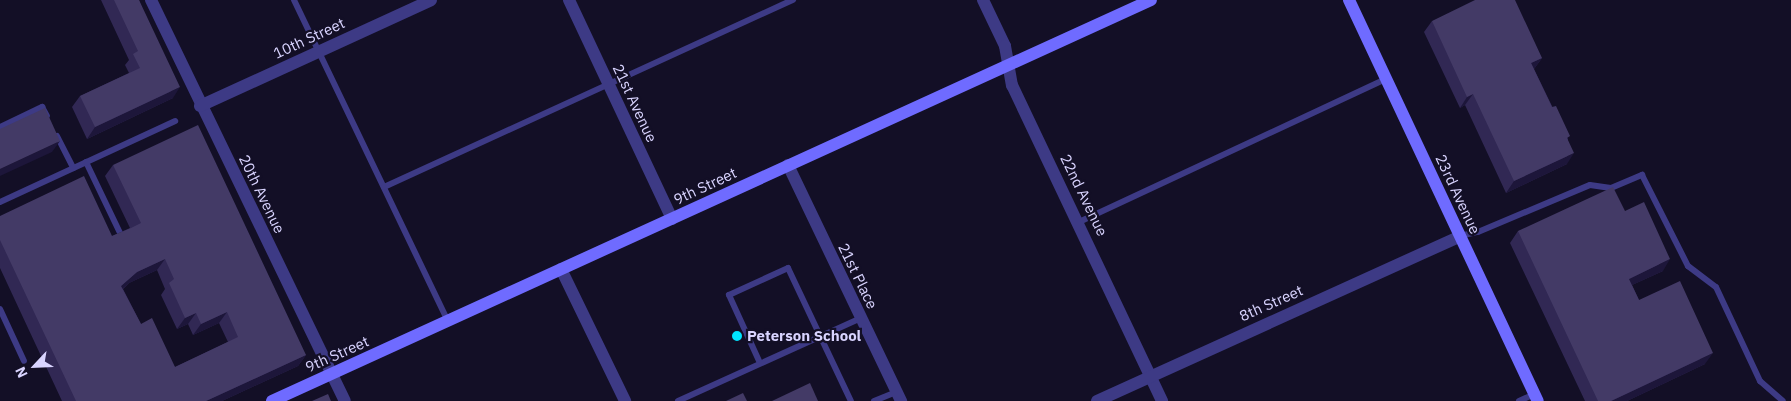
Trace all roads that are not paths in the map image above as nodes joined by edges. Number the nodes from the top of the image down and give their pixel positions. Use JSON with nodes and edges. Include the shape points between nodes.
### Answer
{"nodes":[{"id":1,"x":150,"y":0,"type":"edge"},
{"id":2,"x":294,"y":0,"type":"edge"},
{"id":3,"x":432,"y":0,"type":"edge"},
{"id":4,"x":569,"y":0,"type":"edge"},
{"id":5,"x":792,"y":0,"type":"edge"},
{"id":6,"x":983,"y":0,"type":"edge"},
{"id":7,"x":1151,"y":0,"type":"edge"},
{"id":8,"x":1348,"y":0,"type":"edge"},
{"id":9,"x":319,"y":51,"type":"junction"},
{"id":10,"x":1008,"y":65,"type":"junction"},
{"id":11,"x":1387,"y":78,"type":"junction"},
{"id":12,"x":608,"y":84,"type":"junction"},
{"id":13,"x":200,"y":106,"type":"junction"},
{"id":14,"x":175,"y":121,"type":"dead end"},
{"id":15,"x":0,"y":127,"type":"edge"},
{"id":16,"x":86,"y":162,"type":"junction"},
{"id":17,"x":788,"y":165,"type":"junction"},
{"id":18,"x":73,"y":168,"type":"junction"},
{"id":19,"x":384,"y":187,"type":"junction"},
{"id":20,"x":0,"y":202,"type":"edge"},
{"id":21,"x":672,"y":219,"type":"junction"},
{"id":22,"x":1079,"y":222,"type":"junction"},
{"id":23,"x":121,"y":235,"type":"edge"},
{"id":24,"x":1460,"y":236,"type":"junction"},
{"id":25,"x":561,"y":269,"type":"junction"},
{"id":26,"x":0,"y":309,"type":"edge"},
{"id":27,"x":861,"y":318,"type":"junction"},
{"id":28,"x":448,"y":321,"type":"junction"},
{"id":29,"x":820,"y":336,"type":"junction"},
{"id":30,"x":24,"y":360,"type":"dead end"},
{"id":31,"x":760,"y":363,"type":"junction"},
{"id":32,"x":333,"y":374,"type":"junction"},
{"id":33,"x":1150,"y":376,"type":"junction"},
{"id":34,"x":898,"y":397,"type":"edge"},
{"id":35,"x":1536,"y":398,"type":"edge"},
{"id":36,"x":272,"y":401,"type":"edge"},
{"id":37,"x":346,"y":401,"type":"edge"},
{"id":38,"x":625,"y":401,"type":"edge"},
{"id":39,"x":678,"y":401,"type":"edge"},
{"id":40,"x":851,"y":401,"type":"edge"},
{"id":41,"x":874,"y":401,"type":"edge"},
{"id":42,"x":1097,"y":401,"type":"edge"},
{"id":43,"x":1162,"y":401,"type":"edge"},
{"id":44,"x":1519,"y":401,"type":"edge"},
{"id":45,"x":1783,"y":401,"type":"edge"}],
"edges":[{"from":1,"to":13,"type":"street","name":"20th Avenue"},
{"from":2,"to":9,"type":"lane"},
{"from":3,"to":9,"type":"street","name":"10th Street"},
{"from":4,"to":12,"type":"street","name":"21st Avenue"},
{"from":5,"to":12,"type":"lane"},
{"from":6,"to":10,"type":"street","name":"22nd Avenue","via":[[1005,46]]},
{"from":7,"to":10,"type":"street","name":"9th Street"},
{"from":8,"to":11,"type":"street","name":"23rd Avenue"},
{"from":9,"to":13,"type":"street","name":"10th Street"},
{"from":9,"to":19,"type":"lane"},
{"from":10,"to":17,"type":"street","name":"9th Street"},
{"from":10,"to":22,"type":"street","name":"22nd Avenue","via":[[1012,85]]},
{"from":11,"to":22,"type":"lane"},
{"from":11,"to":24,"type":"street","name":"23rd Avenue"},
{"from":12,"to":19,"type":"lane"},
{"from":12,"to":21,"type":"street","name":"21st Avenue"},
{"from":13,"to":32,"type":"street","name":"20th Avenue"},
{"from":14,"to":16,"type":"lane"},
{"from":15,"to":18,"type":"lane","via":[[42,107]]},
{"from":16,"to":18,"type":"lane"},
{"from":16,"to":23,"type":"lane"},
{"from":17,"to":21,"type":"street","name":"9th Street"},
{"from":17,"to":27,"type":"street","name":"21st Place"},
{"from":18,"to":20,"type":"lane"},
{"from":19,"to":28,"type":"lane"},
{"from":21,"to":25,"type":"street","name":"9th Street"},
{"from":22,"to":33,"type":"street","name":"22nd Avenue"},
{"from":24,"to":33,"type":"street","name":"8th Street"},
{"from":24,"to":35,"type":"street","name":"23rd Avenue"},
{"from":24,"to":45,"type":"lane","via":[[1478,232],[1590,185],[1611,188],[1642,175],[1688,266],[1716,287],[1760,381]]},
{"from":25,"to":28,"type":"street","name":"9th Street"},
{"from":25,"to":38,"type":"street"},
{"from":26,"to":30,"type":"lane"},
{"from":27,"to":29,"type":"lane"},
{"from":27,"to":34,"type":"street","name":"21st Place"},
{"from":28,"to":32,"type":"street","name":"9th Street"},
{"from":29,"to":31,"type":"lane"},
{"from":29,"to":31,"type":"lane","via":[[788,268],[729,295]]},
{"from":29,"to":40,"type":"lane"},
{"from":31,"to":39,"type":"lane"},
{"from":32,"to":36,"type":"street","name":"9th Street"},
{"from":32,"to":37,"type":"street","name":"20th Avenue"},
{"from":33,"to":42,"type":"street","name":"8th Street"},
{"from":33,"to":43,"type":"street","name":"22nd Avenue"},
{"from":34,"to":41,"type":"lane"},
{"from":35,"to":44,"type":"lane"}]}
